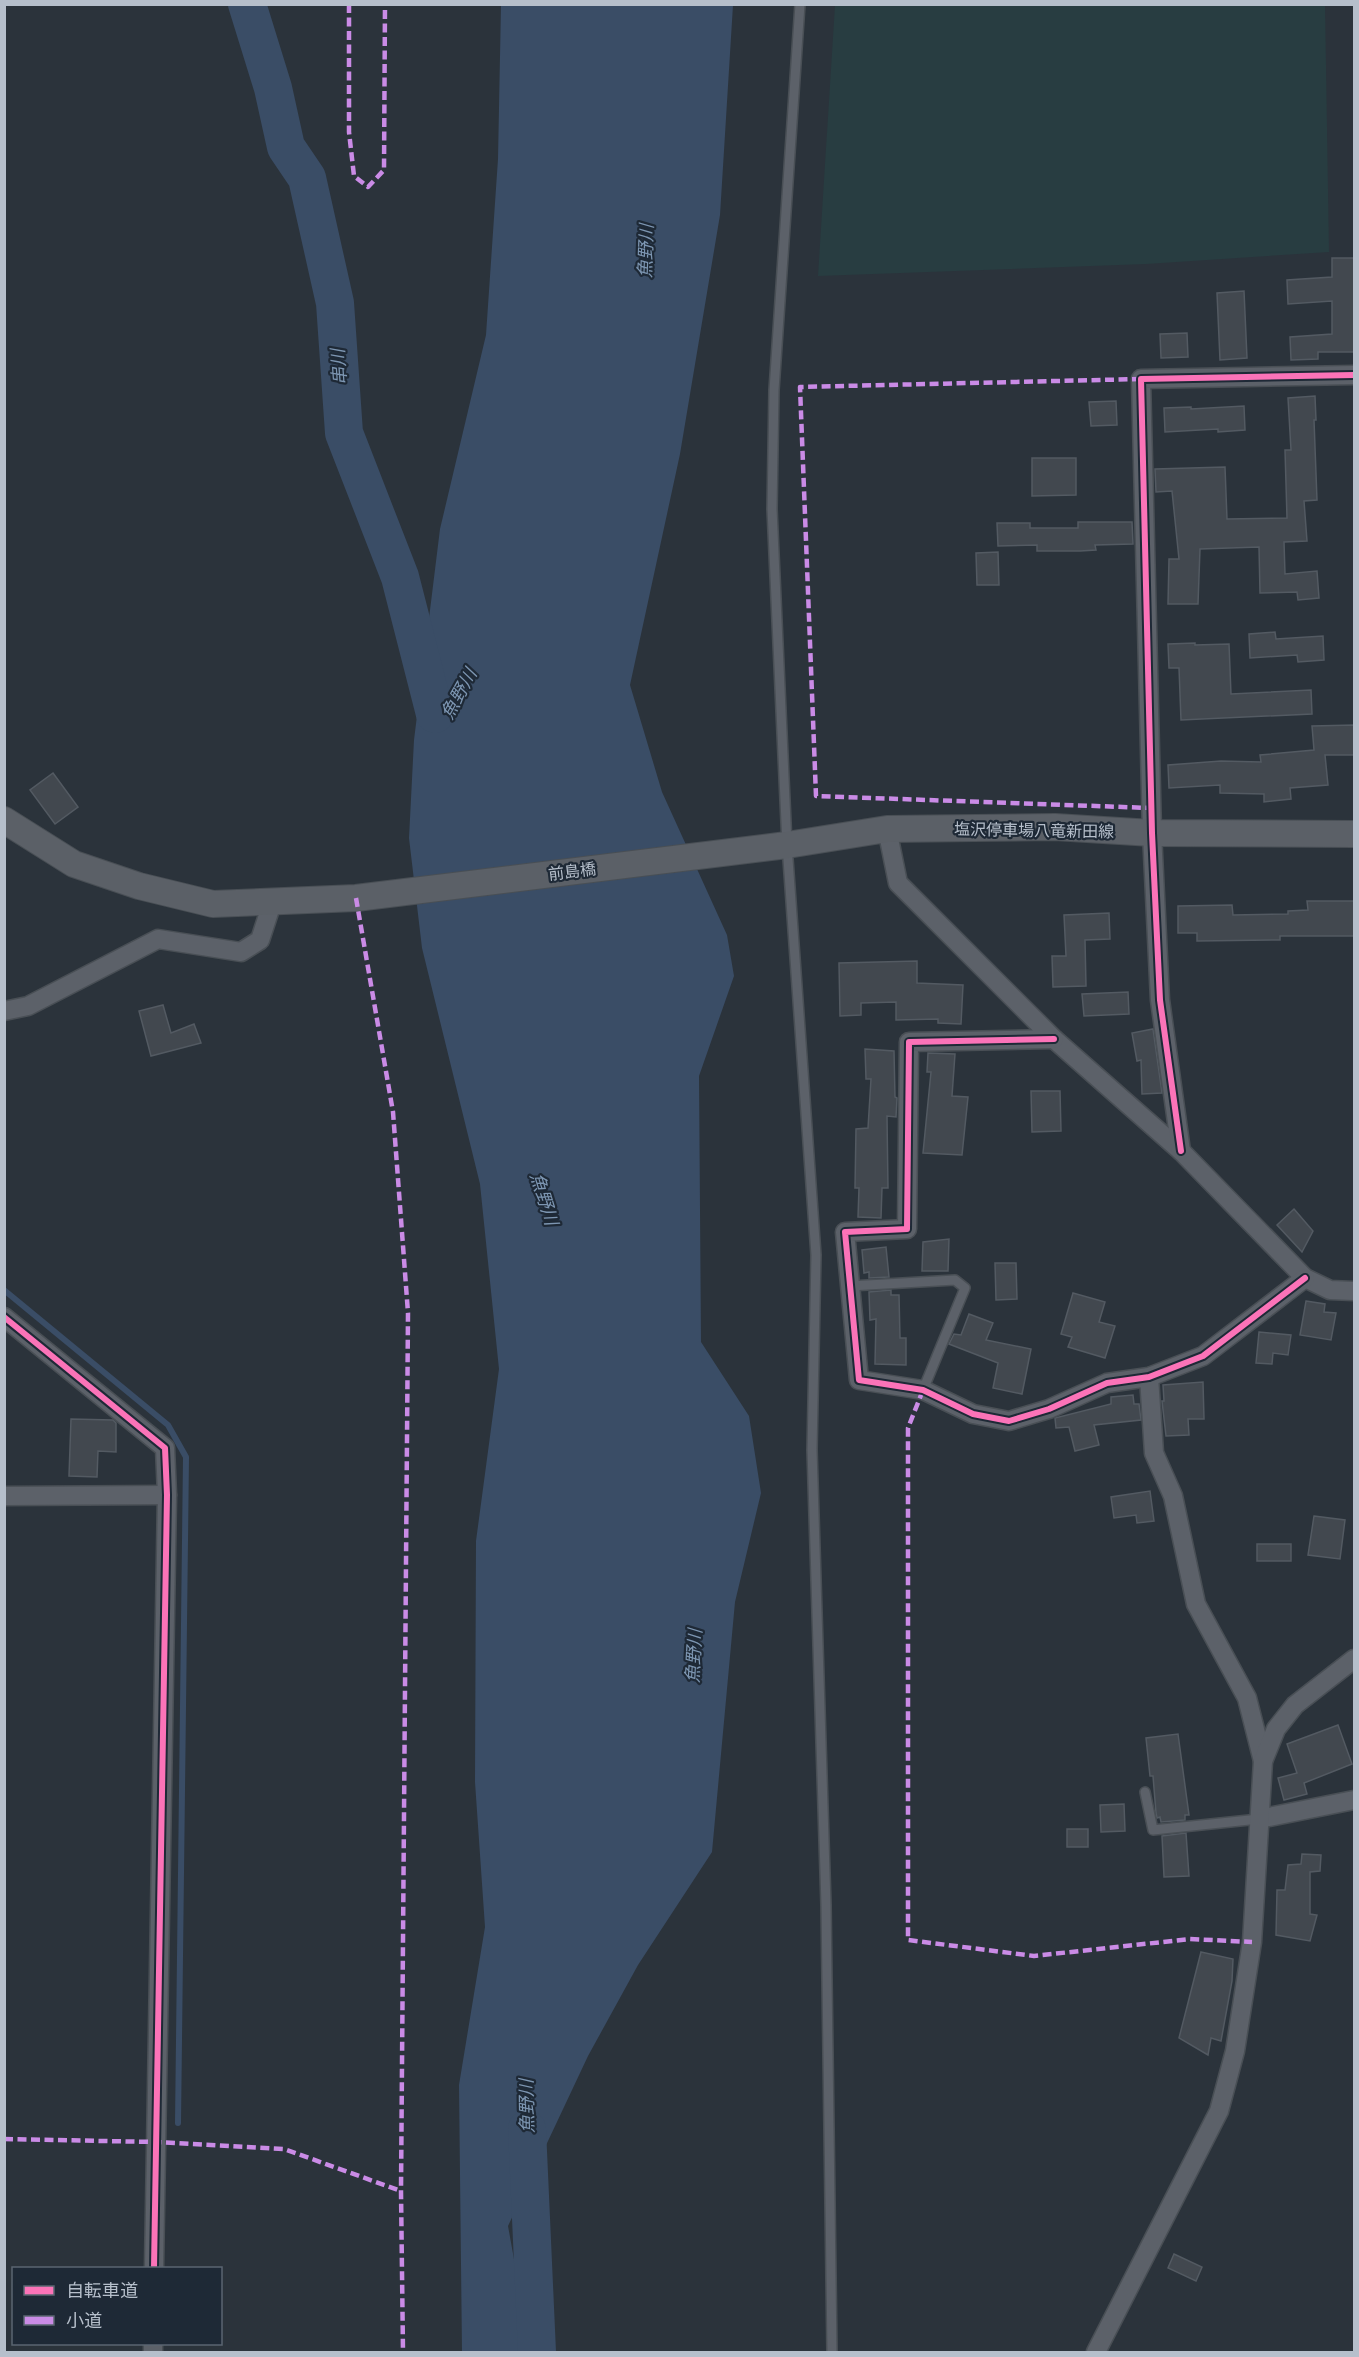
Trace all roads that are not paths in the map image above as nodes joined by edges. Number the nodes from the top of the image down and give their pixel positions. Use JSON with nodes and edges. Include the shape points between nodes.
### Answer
{"nodes":[{"id":1,"x":800,"y":4,"type":"edge"},
{"id":2,"x":1354,"y":375,"type":"edge"},
{"id":3,"x":4,"y":820,"type":"edge"},
{"id":4,"x":887,"y":829,"type":"junction"},
{"id":5,"x":1152,"y":833,"type":"junction"},
{"id":6,"x":1354,"y":834,"type":"edge"},
{"id":7,"x":787,"y":845,"type":"junction"},
{"id":8,"x":272,"y":903,"type":"junction"},
{"id":9,"x":4,"y":1011,"type":"edge"},
{"id":10,"x":1054,"y":1039,"type":"junction"},
{"id":11,"x":1180,"y":1151,"type":"junction"},
{"id":12,"x":1305,"y":1278,"type":"junction"},
{"id":13,"x":850,"y":1286,"type":"junction"},
{"id":14,"x":1354,"y":1291,"type":"edge"},
{"id":15,"x":4,"y":1317,"type":"edge"},
{"id":16,"x":1149,"y":1377,"type":"junction"},
{"id":17,"x":923,"y":1390,"type":"junction"},
{"id":18,"x":167,"y":1495,"type":"junction"},
{"id":19,"x":4,"y":1496,"type":"edge"},
{"id":20,"x":1354,"y":1659,"type":"edge"},
{"id":21,"x":1263,"y":1761,"type":"junction"},
{"id":22,"x":1144,"y":1792,"type":"dead end"},
{"id":23,"x":1354,"y":1800,"type":"edge"},
{"id":24,"x":1259,"y":1819,"type":"junction"},
{"id":25,"x":154,"y":2267,"type":"edge"},
{"id":26,"x":832,"y":2352,"type":"edge"},
{"id":27,"x":1096,"y":2352,"type":"edge"}],
"edges":[{"from":1,"to":7,"type":"lane","via":[[774,402],[772,509]]},
{"from":2,"to":5,"type":"street","via":[[1141,379]]},
{"from":3,"to":8,"type":"main road","via":[[74,864],[139,886],[213,904]]},
{"from":4,"to":5,"type":"main road","name":"塩沢停車場八竜新田線","via":[[1055,827]]},
{"from":4,"to":7,"type":"main road","name":"塩沢停車場八竜新田線"},
{"from":4,"to":10,"type":"street","via":[[898,883]]},
{"from":5,"to":6,"type":"main road","name":"塩沢停車場八竜新田線"},
{"from":5,"to":11,"type":"street","via":[[1160,1000]]},
{"from":7,"to":8,"type":"main road","name":"前島橋","via":[[356,898]]},
{"from":7,"to":26,"type":"lane","via":[[816,1255],[812,1450],[826,1905]]},
{"from":8,"to":9,"type":"street","via":[[260,940],[241,952],[158,939],[28,1006]]},
{"from":10,"to":11,"type":"street"},
{"from":10,"to":13,"type":"street","via":[[909,1042],[907,1229],[845,1232]]},
{"from":11,"to":12,"type":"street"},
{"from":12,"to":14,"type":"street","via":[[1330,1290]]},
{"from":12,"to":16,"type":"street","via":[[1203,1356]]},
{"from":13,"to":17,"type":"street","via":[[859,1380]]},
{"from":13,"to":17,"type":"lane","via":[[955,1280],[965,1288]]},
{"from":15,"to":18,"type":"street","via":[[165,1448]]},
{"from":16,"to":17,"type":"street","via":[[1107,1383],[1049,1409],[1009,1421],[973,1414]]},
{"from":16,"to":21,"type":"street","via":[[1154,1453],[1173,1496],[1196,1604],[1247,1698]]},
{"from":18,"to":19,"type":"street"},
{"from":18,"to":25,"type":"street"},
{"from":20,"to":21,"type":"street","via":[[1295,1706],[1276,1729]]},
{"from":21,"to":24,"type":"street"},
{"from":22,"to":24,"type":"lane","via":[[1153,1830]]},
{"from":23,"to":24,"type":"street"},
{"from":24,"to":27,"type":"street","via":[[1252,1942],[1235,2051],[1219,2111]]}]}
